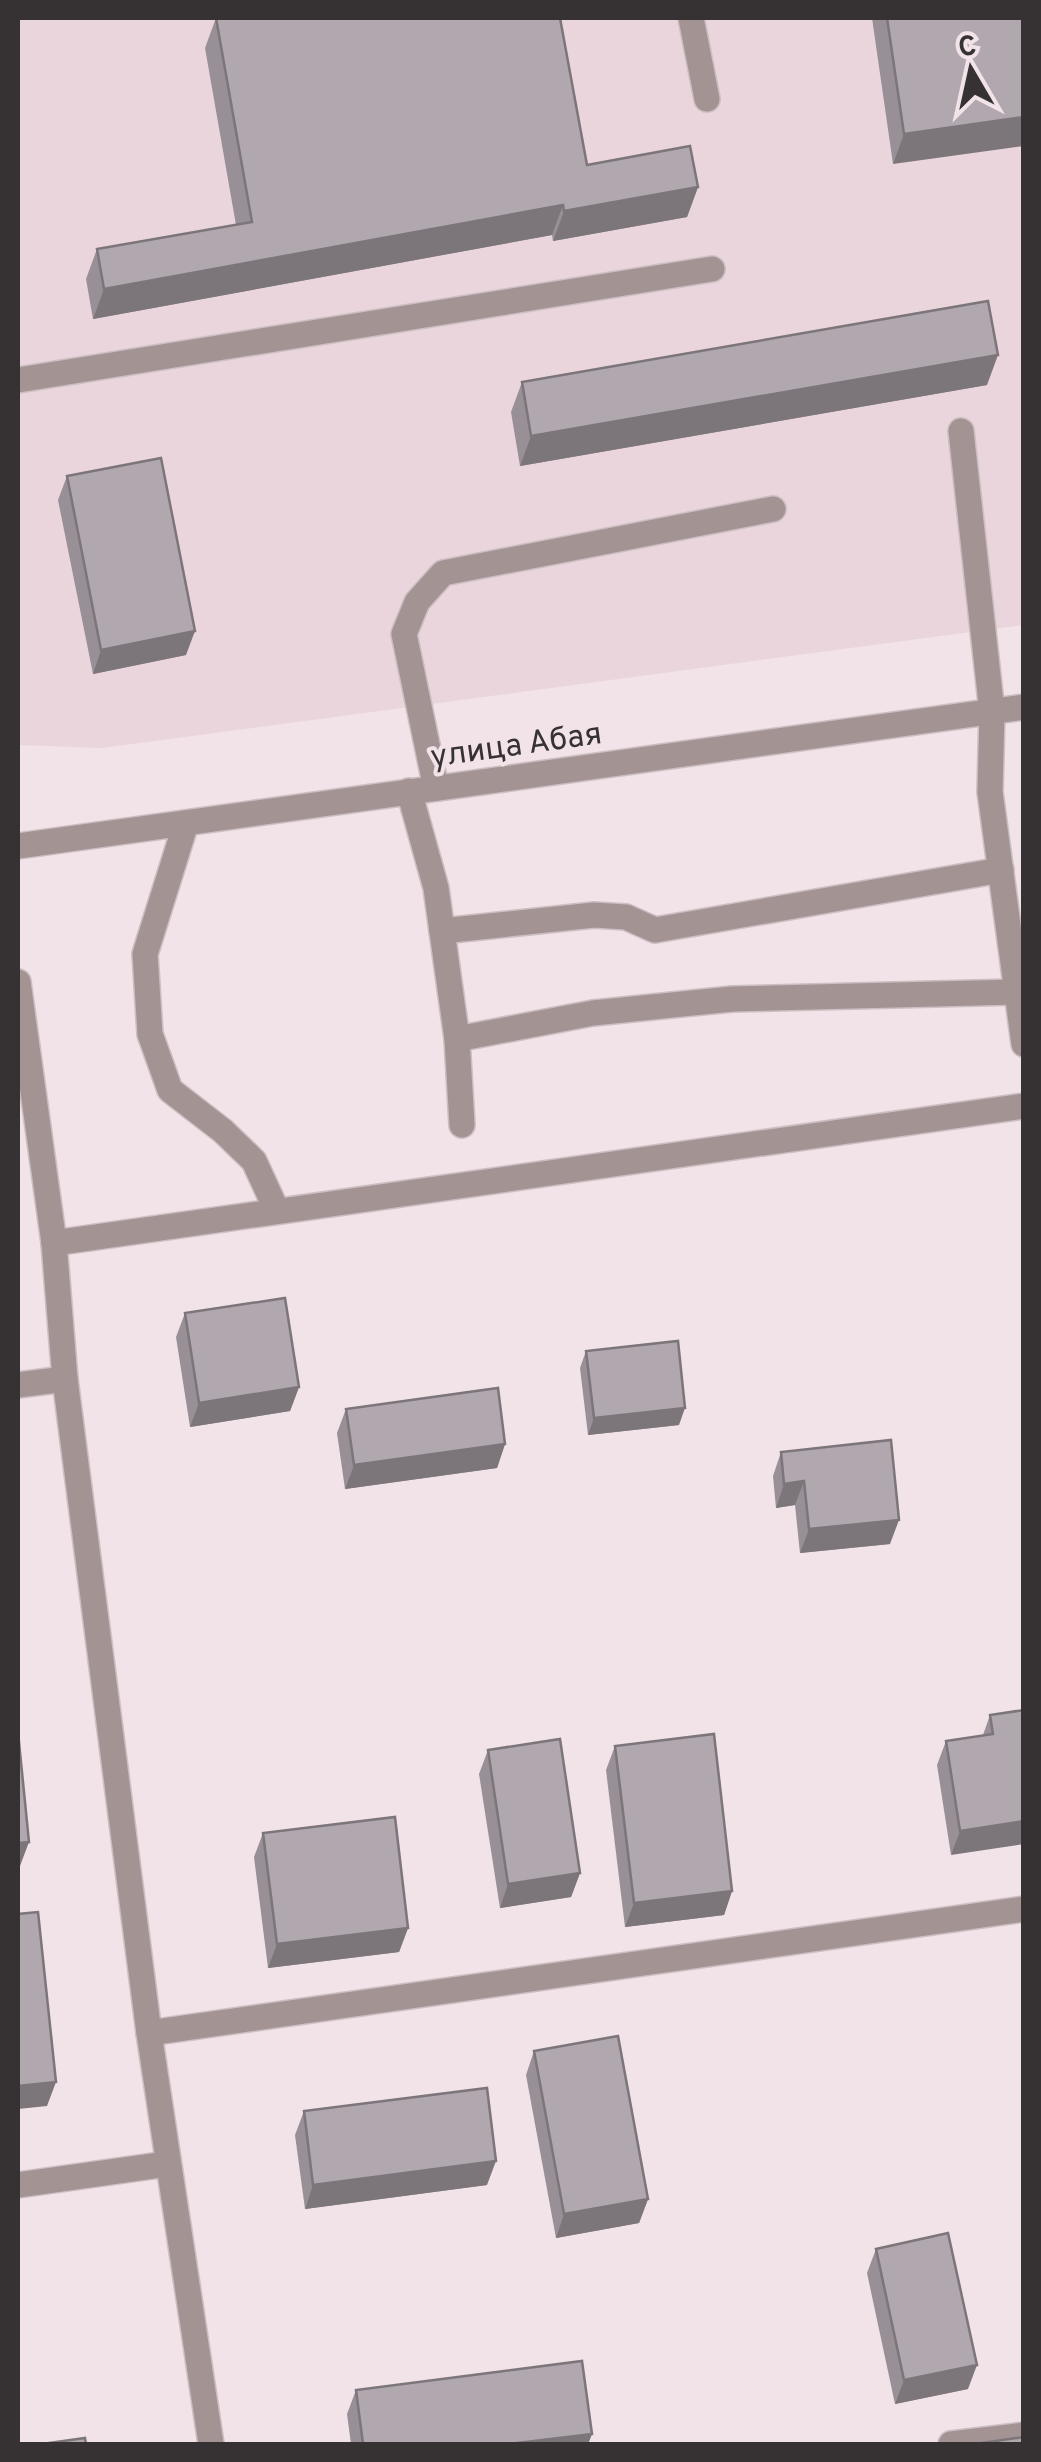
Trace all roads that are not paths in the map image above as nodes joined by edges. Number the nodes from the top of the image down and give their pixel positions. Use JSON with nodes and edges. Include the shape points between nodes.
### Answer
{"nodes":[{"id":1,"x":691,"y":18,"type":"edge"},
{"id":2,"x":707,"y":99,"type":"dead end"},
{"id":3,"x":712,"y":269,"type":"dead end"},
{"id":4,"x":18,"y":380,"type":"edge"},
{"id":5,"x":960,"y":431,"type":"dead end"},
{"id":6,"x":774,"y":509,"type":"dead end"},
{"id":7,"x":1024,"y":707,"type":"edge"},
{"id":8,"x":992,"y":712,"type":"junction"},
{"id":9,"x":436,"y":788,"type":"junction"},
{"id":10,"x":409,"y":791,"type":"junction"},
{"id":11,"x":186,"y":823,"type":"junction"},
{"id":12,"x":18,"y":846,"type":"edge"},
{"id":13,"x":1001,"y":870,"type":"junction"},
{"id":14,"x":442,"y":931,"type":"junction"},
{"id":15,"x":18,"y":982,"type":"edge"},
{"id":16,"x":1016,"y":992,"type":"junction"},
{"id":17,"x":456,"y":1040,"type":"junction"},
{"id":18,"x":1024,"y":1044,"type":"edge"},
{"id":19,"x":1024,"y":1106,"type":"edge"},
{"id":20,"x":462,"y":1125,"type":"dead end"},
{"id":21,"x":277,"y":1210,"type":"junction"},
{"id":22,"x":54,"y":1243,"type":"junction"},
{"id":23,"x":65,"y":1378,"type":"junction"},
{"id":24,"x":18,"y":1386,"type":"edge"},
{"id":25,"x":1024,"y":1909,"type":"edge"},
{"id":26,"x":149,"y":2033,"type":"junction"},
{"id":27,"x":167,"y":2164,"type":"junction"},
{"id":28,"x":18,"y":2184,"type":"edge"},
{"id":29,"x":1024,"y":2435,"type":"edge"},
{"id":30,"x":211,"y":2444,"type":"edge"},
{"id":31,"x":950,"y":2444,"type":"edge"}],
"edges":[{"from":1,"to":2,"type":"street"},
{"from":3,"to":4,"type":"street"},
{"from":5,"to":8,"type":"street"},
{"from":6,"to":9,"type":"street","via":[[443,573],[418,602],[404,634]]},
{"from":7,"to":8,"type":"street","name":"улица Абая"},
{"from":8,"to":9,"type":"street","name":"улица Абая"},
{"from":8,"to":13,"type":"street","via":[[990,792]]},
{"from":9,"to":10,"type":"street","name":"улица Абая"},
{"from":10,"to":11,"type":"street","name":"улица Абая"},
{"from":10,"to":14,"type":"street"},
{"from":11,"to":12,"type":"street","name":"улица Абая"},
{"from":11,"to":21,"type":"street","via":[[145,954],[150,1034],[170,1090],[254,1161]]},
{"from":13,"to":14,"type":"street","via":[[655,930],[626,917],[594,915]]},
{"from":13,"to":16,"type":"street"},
{"from":14,"to":17,"type":"street"},
{"from":15,"to":22,"type":"street"},
{"from":16,"to":17,"type":"street","via":[[732,999],[593,1013]]},
{"from":16,"to":18,"type":"street"},
{"from":17,"to":20,"type":"street"},
{"from":19,"to":21,"type":"street"},
{"from":21,"to":22,"type":"street"},
{"from":22,"to":23,"type":"street"},
{"from":23,"to":24,"type":"street"},
{"from":23,"to":26,"type":"street"},
{"from":25,"to":26,"type":"street"},
{"from":26,"to":27,"type":"street"},
{"from":27,"to":28,"type":"street"},
{"from":27,"to":30,"type":"street"},
{"from":29,"to":31,"type":"street"}]}
